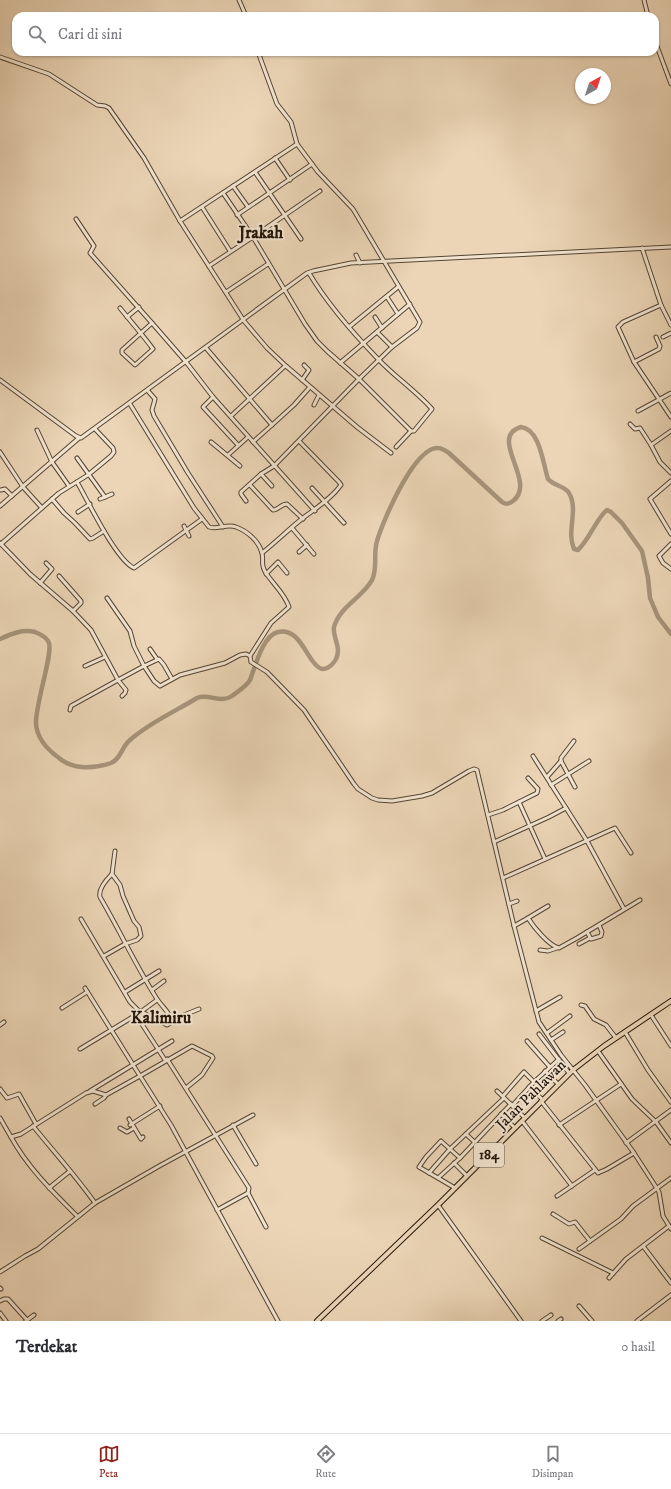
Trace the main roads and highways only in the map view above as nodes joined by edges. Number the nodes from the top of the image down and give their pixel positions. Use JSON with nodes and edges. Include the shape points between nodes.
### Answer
{"nodes":[{"id":1,"x":671,"y":1001,"type":"edge"},
{"id":2,"x":316,"y":1321,"type":"edge"}],
"edges":[{"from":1,"to":2,"type":"main road","name":"Jalan Pahlawan","number":"184","via":[[571,1072],[438,1205]]}]}
